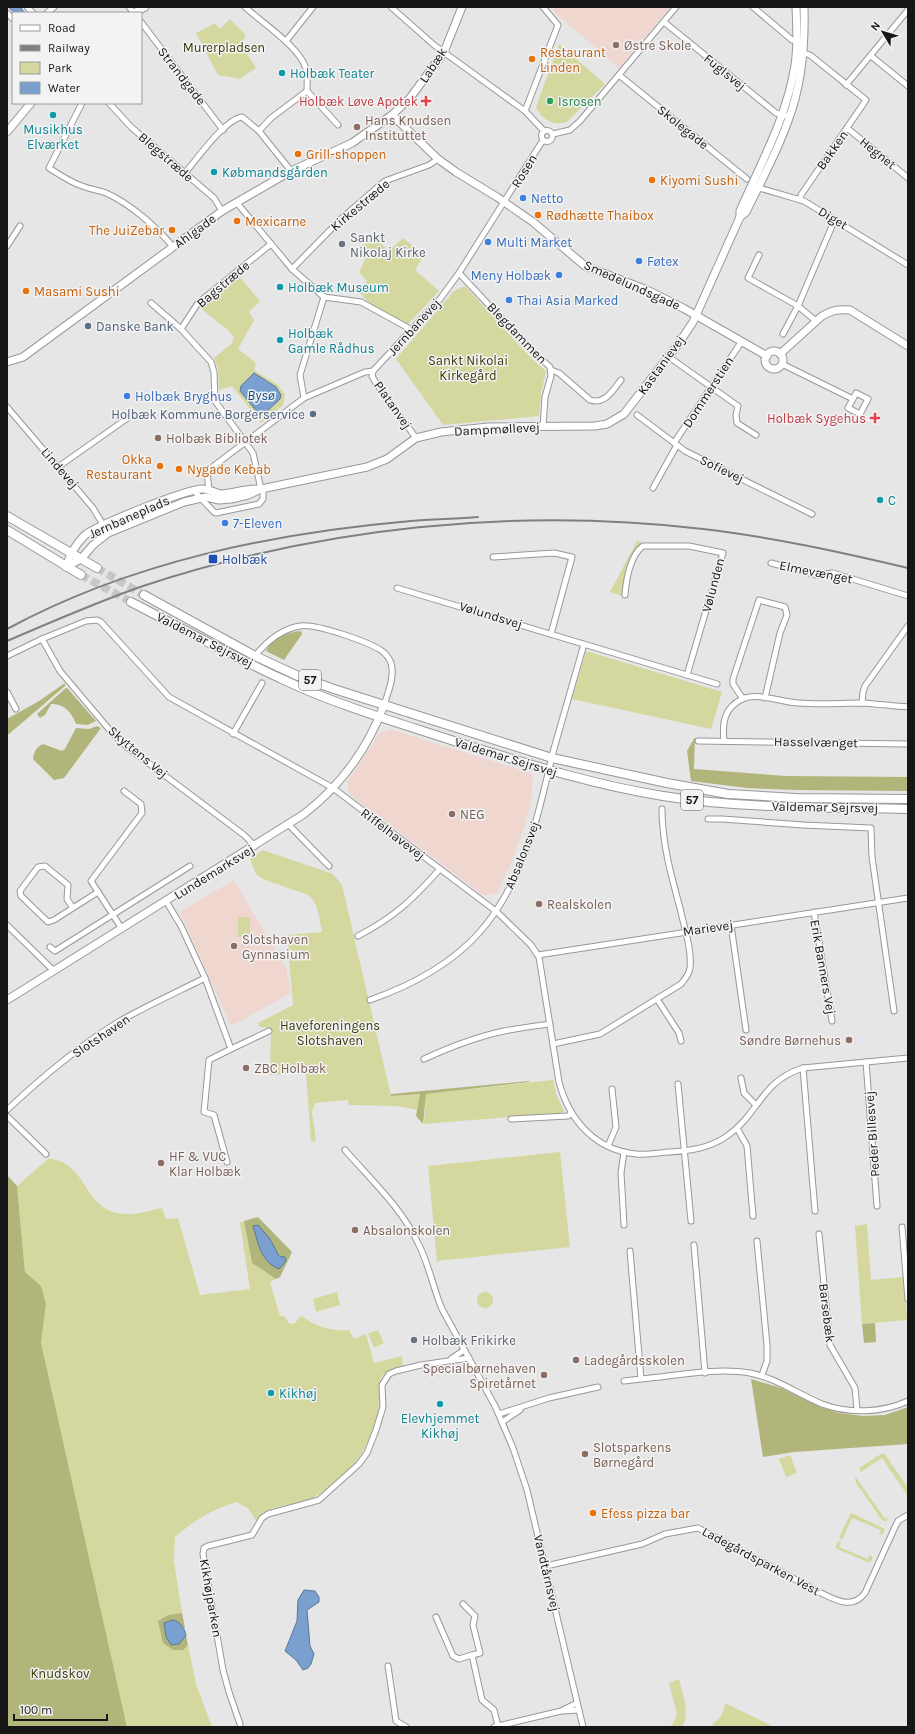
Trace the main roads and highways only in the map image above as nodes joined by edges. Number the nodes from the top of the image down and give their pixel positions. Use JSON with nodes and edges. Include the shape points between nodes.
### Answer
{"nodes":[{"id":1,"x":7,"y":516,"type":"edge"},
{"id":2,"x":7,"y":530,"type":"edge"},
{"id":3,"x":97,"y":568,"type":"tunnel mouth"},
{"id":4,"x":81,"y":575,"type":"tunnel mouth"},
{"id":5,"x":144,"y":595,"type":"tunnel mouth"},
{"id":6,"x":131,"y":602,"type":"tunnel mouth"},
{"id":7,"x":908,"y":799,"type":"edge"},
{"id":8,"x":908,"y":809,"type":"edge"}],
"edges":[{"from":1,"to":3,"type":"main road"},
{"from":2,"to":4,"type":"main road"},
{"from":5,"to":7,"type":"main road","name":"Valdemar Sejrsvej","number":"57","via":[[255,656],[298,676],[552,758],[728,794],[796,798]]},
{"from":6,"to":8,"type":"main road","name":"Valdemar Sejrsvej","number":"57","via":[[284,680],[380,717],[549,770],[662,796],[720,804]]}]}
